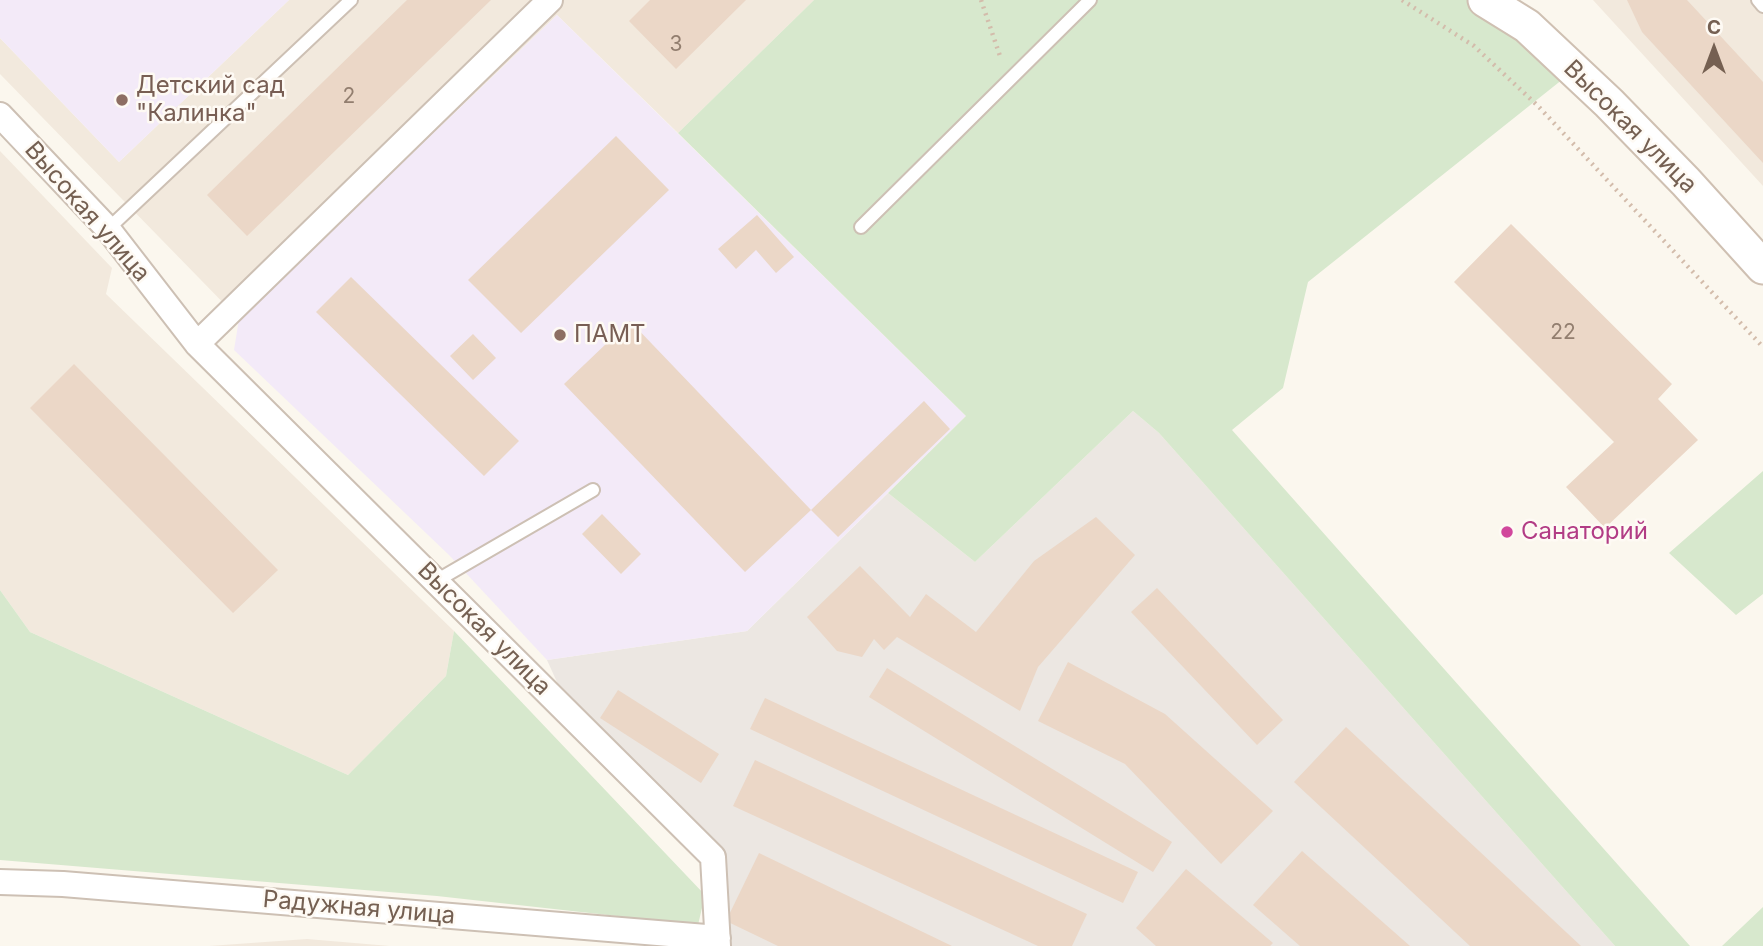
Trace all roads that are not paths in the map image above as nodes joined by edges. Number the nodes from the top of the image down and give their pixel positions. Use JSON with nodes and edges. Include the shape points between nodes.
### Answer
{"nodes":[{"id":1,"x":351,"y":0,"type":"edge"},
{"id":2,"x":550,"y":0,"type":"edge"},
{"id":3,"x":1090,"y":0,"type":"edge"},
{"id":4,"x":1485,"y":0,"type":"edge"},
{"id":5,"x":1758,"y":0,"type":"edge"},
{"id":6,"x":1763,"y":6,"type":"edge"},
{"id":7,"x":0,"y":116,"type":"edge"},
{"id":8,"x":861,"y":227,"type":"dead end"},
{"id":9,"x":108,"y":229,"type":"junction"},
{"id":10,"x":1763,"y":267,"type":"edge"},
{"id":11,"x":197,"y":344,"type":"junction"},
{"id":12,"x":593,"y":490,"type":"dead end"},
{"id":13,"x":436,"y":581,"type":"junction"},
{"id":14,"x":0,"y":882,"type":"edge"},
{"id":15,"x":718,"y":942,"type":"edge"}],
"edges":[{"from":1,"to":9,"type":"lane"},
{"from":2,"to":11,"type":"street"},
{"from":3,"to":8,"type":"lane"},
{"from":4,"to":10,"type":"street","name":"Высокая улица","via":[[1527,26],[1609,103]]},
{"from":5,"to":6,"type":"lane"},
{"from":7,"to":9,"type":"street","name":"Высокая улица"},
{"from":9,"to":11,"type":"street","name":"Высокая улица"},
{"from":11,"to":13,"type":"street","name":"Высокая улица"},
{"from":12,"to":13,"type":"lane"},
{"from":13,"to":15,"type":"street","name":"Высокая улица","via":[[713,857]]},
{"from":14,"to":15,"type":"street","name":"Радужная улица"}]}
